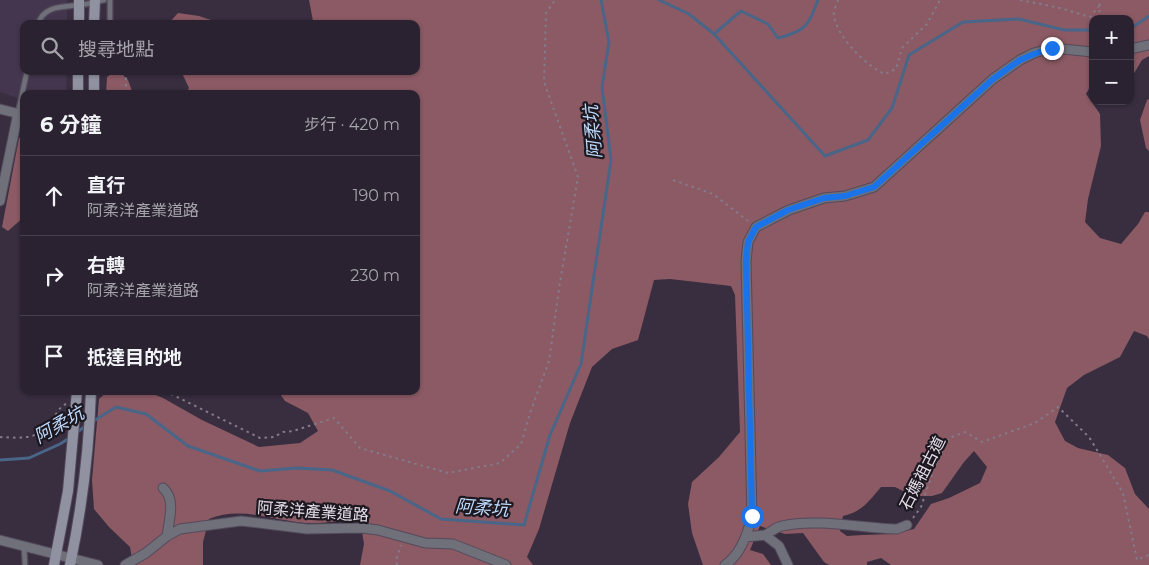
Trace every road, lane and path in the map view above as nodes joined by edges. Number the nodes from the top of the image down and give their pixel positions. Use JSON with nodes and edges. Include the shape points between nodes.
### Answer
{"nodes":[{"id":1,"x":110,"y":0,"type":"edge"},
{"id":2,"x":554,"y":0,"type":"edge"},
{"id":3,"x":838,"y":0,"type":"edge"},
{"id":4,"x":940,"y":0,"type":"edge"},
{"id":5,"x":1020,"y":0,"type":"edge"},
{"id":6,"x":1100,"y":0,"type":"edge"},
{"id":7,"x":98,"y":1,"type":"edge"},
{"id":8,"x":79,"y":2,"type":"edge"},
{"id":9,"x":1099,"y":6,"type":"junction"},
{"id":10,"x":1099,"y":15,"type":"edge"},
{"id":11,"x":40,"y":20,"type":"edge"},
{"id":12,"x":79,"y":20,"type":"edge"},
{"id":13,"x":95,"y":20,"type":"edge"},
{"id":14,"x":110,"y":20,"type":"edge"},
{"id":15,"x":1149,"y":45,"type":"edge"},
{"id":16,"x":1134,"y":48,"type":"edge"},
{"id":17,"x":1089,"y":52,"type":"edge"},
{"id":18,"x":26,"y":75,"type":"edge"},
{"id":19,"x":78,"y":75,"type":"edge"},
{"id":20,"x":94,"y":75,"type":"edge"},
{"id":21,"x":126,"y":75,"type":"edge"},
{"id":22,"x":24,"y":90,"type":"edge"},
{"id":23,"x":78,"y":90,"type":"edge"},
{"id":24,"x":94,"y":90,"type":"edge"},
{"id":25,"x":126,"y":90,"type":"edge"},
{"id":26,"x":0,"y":109,"type":"edge"},
{"id":27,"x":20,"y":114,"type":"edge"},
{"id":28,"x":20,"y":118,"type":"edge"},
{"id":29,"x":673,"y":180,"type":"dead end"},
{"id":30,"x":0,"y":202,"type":"edge"},
{"id":31,"x":756,"y":227,"type":"junction"},
{"id":32,"x":76,"y":395,"type":"edge"},
{"id":33,"x":91,"y":395,"type":"edge"},
{"id":34,"x":173,"y":395,"type":"edge"},
{"id":35,"x":0,"y":437,"type":"edge"},
{"id":36,"x":163,"y":488,"type":"dead end"},
{"id":37,"x":907,"y":525,"type":"joint"},
{"id":38,"x":765,"y":535,"type":"junction"},
{"id":39,"x":167,"y":536,"type":"junction"},
{"id":40,"x":746,"y":537,"type":"junction"},
{"id":41,"x":403,"y":538,"type":"junction"},
{"id":42,"x":0,"y":540,"type":"edge"},
{"id":43,"x":24,"y":546,"type":"junction"},
{"id":44,"x":56,"y":554,"type":"junction"},
{"id":45,"x":1149,"y":555,"type":"edge"},
{"id":46,"x":71,"y":561,"type":"edge"},
{"id":47,"x":93,"y":564,"type":"edge"},
{"id":48,"x":25,"y":565,"type":"edge"},
{"id":49,"x":54,"y":565,"type":"edge"},
{"id":50,"x":125,"y":565,"type":"edge"},
{"id":51,"x":397,"y":565,"type":"edge"},
{"id":52,"x":506,"y":565,"type":"edge"},
{"id":53,"x":725,"y":565,"type":"edge"},
{"id":54,"x":788,"y":565,"type":"edge"}],
"edges":[{"from":1,"to":14,"type":"lane"},
{"from":2,"to":34,"type":"path","via":[[546,13],[544,82],[578,177],[549,361],[521,444],[500,463],[448,473],[360,448],[334,418],[274,437],[260,438]]},
{"from":3,"to":4,"type":"path","via":[[834,15],[844,40],[876,70],[885,74],[896,69],[902,48],[927,24]]},
{"from":5,"to":9,"type":"path","via":[[1090,17]]},
{"from":6,"to":9,"type":"path"},
{"from":7,"to":8,"type":"lane"},
{"from":7,"to":13,"type":"main road"},
{"from":8,"to":11,"type":"lane","via":[[52,9]]},
{"from":8,"to":12,"type":"main road"},
{"from":9,"to":10,"type":"path"},
{"from":15,"to":16,"type":"street"},
{"from":17,"to":31,"type":"street","via":[[1052,48],[1020,60],[993,79],[874,187],[788,210]]},
{"from":18,"to":22,"type":"lane"},
{"from":19,"to":23,"type":"main road"},
{"from":20,"to":24,"type":"main road"},
{"from":21,"to":25,"type":"path"},
{"from":26,"to":27,"type":"street"},
{"from":28,"to":30,"type":"street"},
{"from":29,"to":31,"type":"path","via":[[713,194]]},
{"from":31,"to":40,"type":"street","via":[[748,242],[746,261],[752,516]]},
{"from":32,"to":35,"type":"path","via":[[61,407],[48,427],[34,436]]},
{"from":32,"to":44,"type":"main road","via":[[68,490]]},
{"from":33,"to":46,"type":"main road","via":[[84,486]]},
{"from":36,"to":39,"type":"street","via":[[171,500]]},
{"from":37,"to":38,"type":"street","via":[[897,529],[798,523],[780,526]]},
{"from":37,"to":45,"type":"path","name":"石媽祖古道","via":[[921,507],[934,468],[949,438],[965,432],[982,442],[1034,423],[1058,407],[1089,437],[1123,494],[1137,560]]},
{"from":38,"to":40,"type":"street"},
{"from":38,"to":54,"type":"street","via":[[779,546]]},
{"from":39,"to":41,"type":"street","name":"阿柔洋產業道路","via":[[180,528],[241,521],[307,529],[362,528]]},
{"from":39,"to":50,"type":"street","name":"阿柔洋產業道路"},
{"from":40,"to":53,"type":"street"},
{"from":41,"to":51,"type":"path"},
{"from":41,"to":52,"type":"street","name":"阿柔洋產業道路","via":[[453,544]]},
{"from":42,"to":43,"type":"street"},
{"from":43,"to":44,"type":"street"},
{"from":43,"to":48,"type":"lane"},
{"from":44,"to":46,"type":"street"},
{"from":44,"to":49,"type":"main road"},
{"from":46,"to":47,"type":"street"}]}
